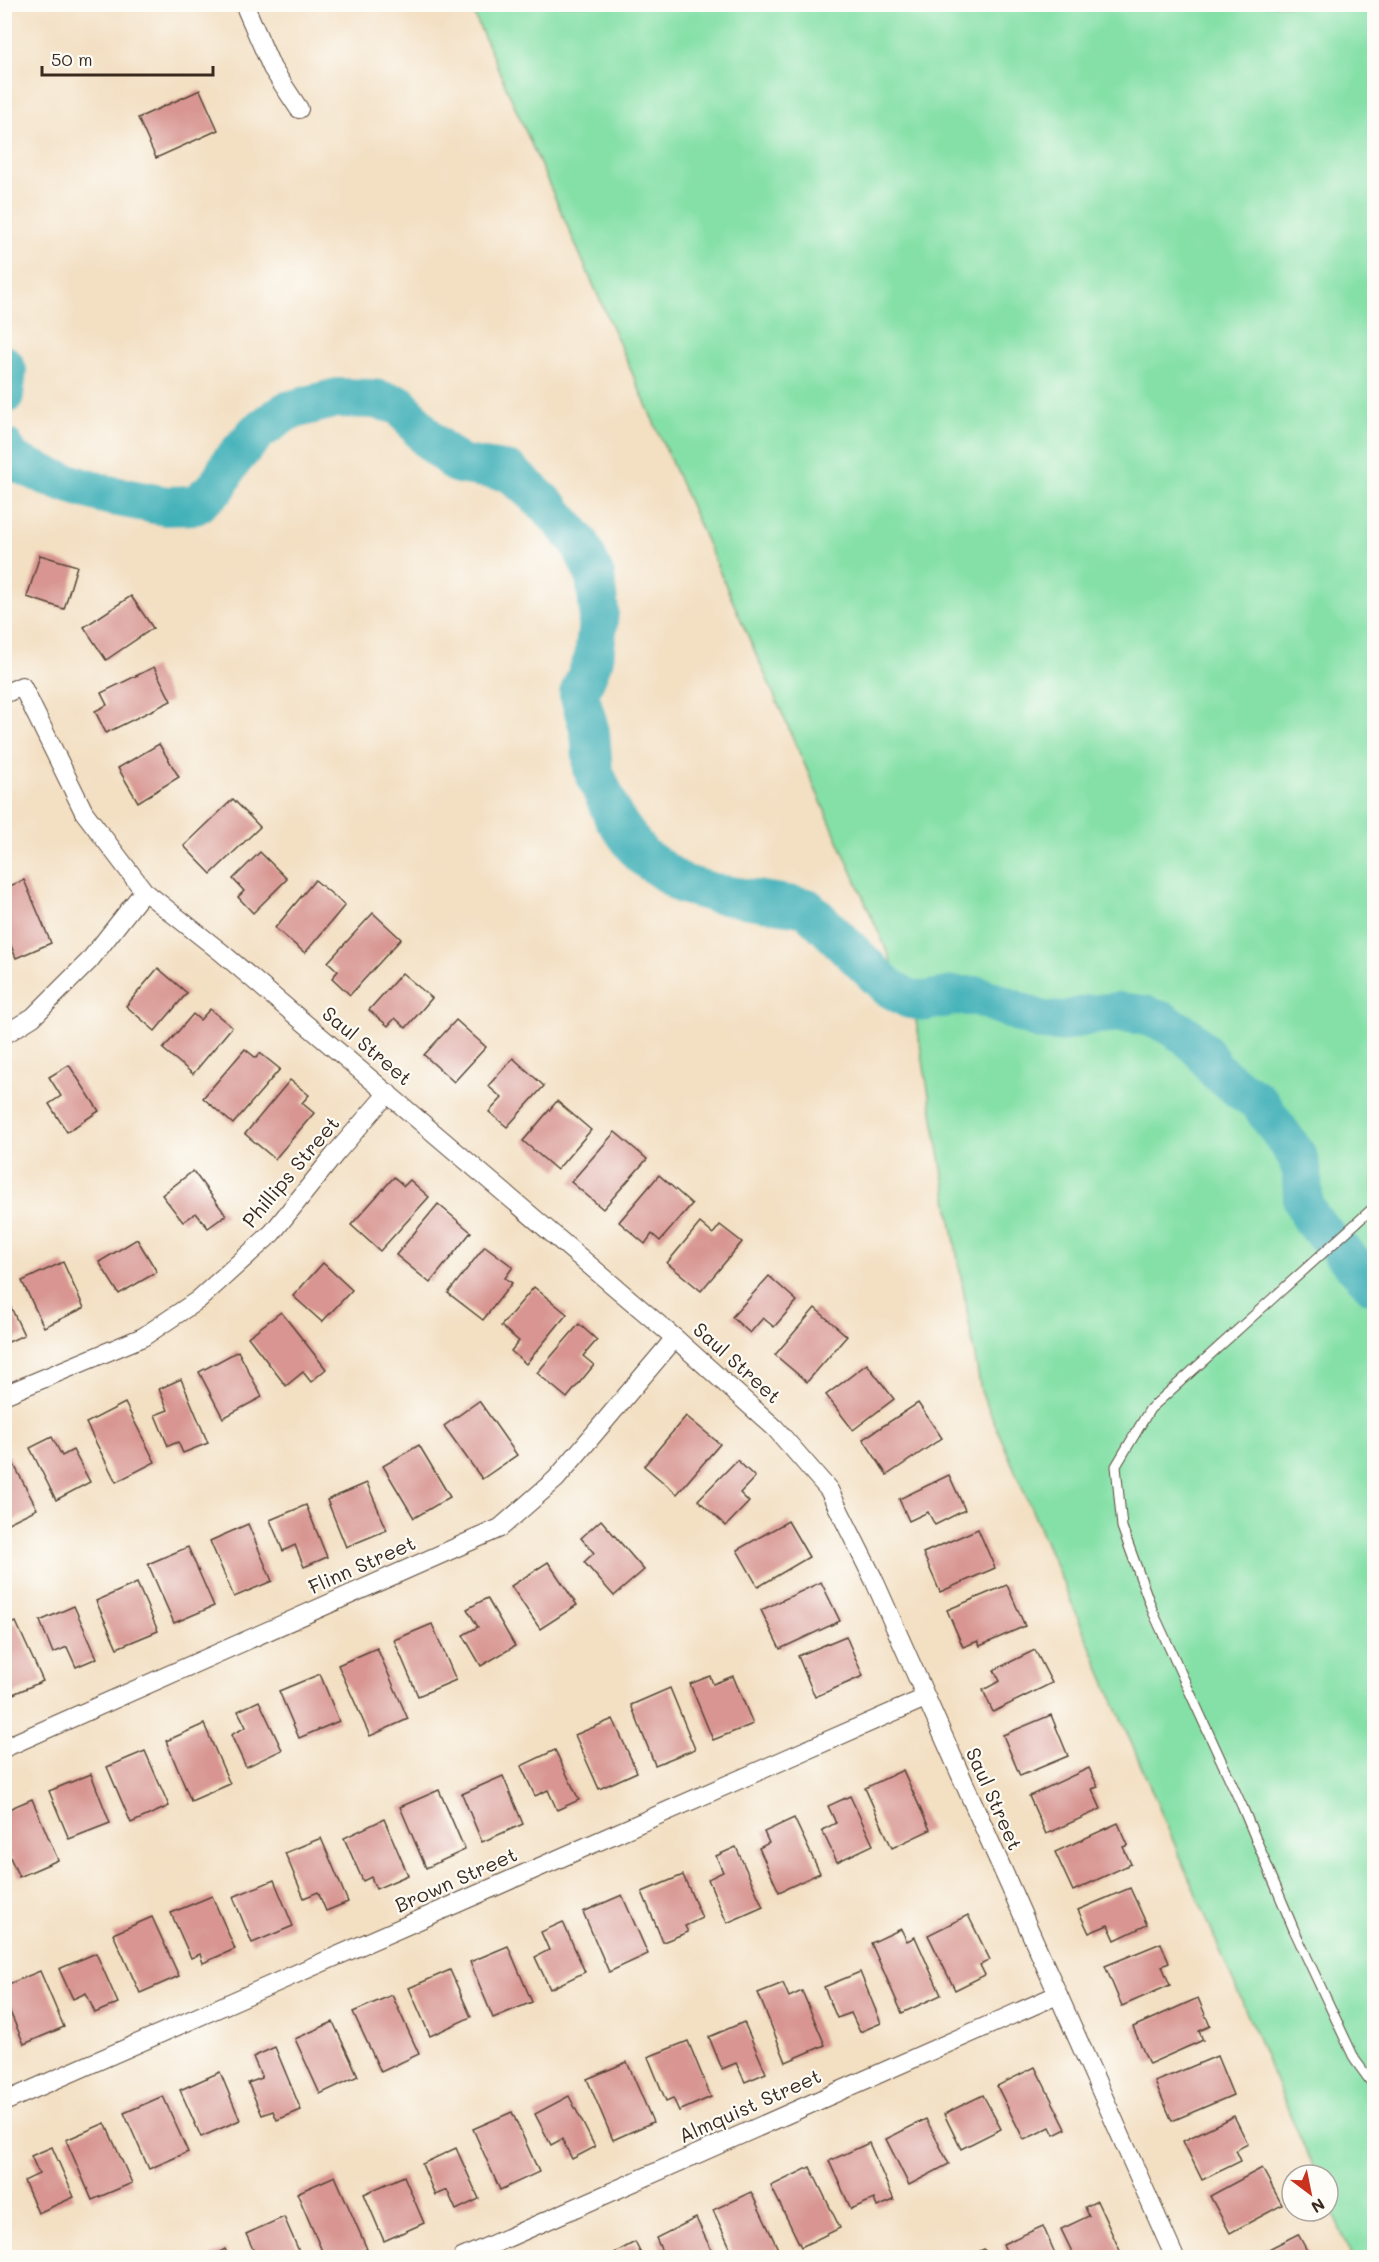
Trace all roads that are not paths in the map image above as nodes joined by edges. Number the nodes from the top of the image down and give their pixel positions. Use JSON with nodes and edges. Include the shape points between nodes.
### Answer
{"nodes":[{"id":1,"x":244,"y":4,"type":"edge"},
{"id":2,"x":298,"y":109,"type":"dead end"},
{"id":3,"x":4,"y":694,"type":"edge"},
{"id":4,"x":144,"y":891,"type":"junction"},
{"id":5,"x":4,"y":1035,"type":"edge"},
{"id":6,"x":388,"y":1093,"type":"junction"},
{"id":7,"x":1374,"y":1207,"type":"edge"},
{"id":8,"x":675,"y":1338,"type":"junction"},
{"id":9,"x":4,"y":1395,"type":"edge"},
{"id":10,"x":925,"y":1698,"type":"junction"},
{"id":11,"x":4,"y":1748,"type":"edge"},
{"id":12,"x":1057,"y":1995,"type":"junction"},
{"id":13,"x":1374,"y":2086,"type":"edge"},
{"id":14,"x":4,"y":2103,"type":"edge"},
{"id":15,"x":462,"y":2258,"type":"edge"},
{"id":16,"x":1175,"y":2258,"type":"edge"}],
"edges":[{"from":1,"to":2,"type":"street","via":[[272,68]]},
{"from":3,"to":4,"type":"street","name":"Saul Street","via":[[22,686],[84,812]]},
{"from":4,"to":5,"type":"street","via":[[89,961],[33,1017]]},
{"from":4,"to":6,"type":"street","name":"Saul Street"},
{"from":6,"to":8,"type":"street","name":"Saul Street"},
{"from":6,"to":9,"type":"street","name":"Phillips Street","via":[[272,1233],[198,1300],[143,1337]]},
{"from":7,"to":13,"type":"lane","via":[[1149,1409],[1116,1466],[1122,1527],[1153,1612],[1294,1930],[1355,2060]]},
{"from":8,"to":10,"type":"street","name":"Saul Street","via":[[775,1428],[829,1490],[874,1580]]},
{"from":8,"to":11,"type":"street","name":"Flinn Street","via":[[556,1479],[500,1528]]},
{"from":10,"to":12,"type":"street","name":"Saul Street"},
{"from":10,"to":14,"type":"street","name":"Brown Street"},
{"from":12,"to":15,"type":"street","name":"Almquist Street"},
{"from":12,"to":16,"type":"street","name":"Saul Street"}]}
